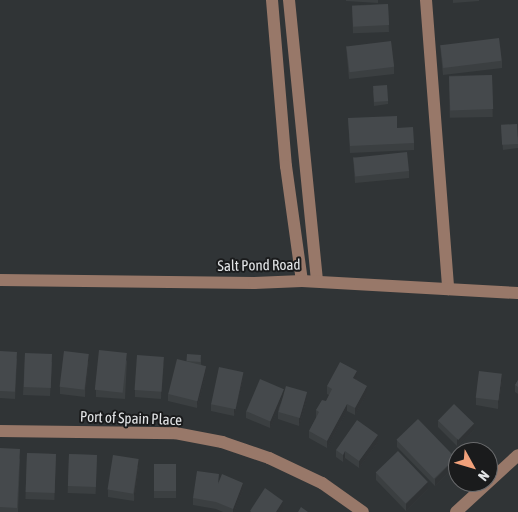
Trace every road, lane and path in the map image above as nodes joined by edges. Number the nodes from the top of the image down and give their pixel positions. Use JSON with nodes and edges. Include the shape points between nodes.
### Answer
{"nodes":[{"id":1,"x":272,"y":0,"type":"edge"},
{"id":2,"x":289,"y":0,"type":"edge"},
{"id":3,"x":426,"y":0,"type":"edge"},
{"id":4,"x":0,"y":280,"type":"edge"},
{"id":5,"x":302,"y":281,"type":"junction"},
{"id":6,"x":317,"y":281,"type":"junction"},
{"id":7,"x":448,"y":289,"type":"junction"},
{"id":8,"x":518,"y":292,"type":"edge"},
{"id":9,"x":0,"y":431,"type":"edge"},
{"id":10,"x":518,"y":455,"type":"edge"},
{"id":11,"x":363,"y":512,"type":"edge"},
{"id":12,"x":456,"y":512,"type":"edge"}],
"edges":[{"from":1,"to":5,"type":"street","via":[[286,166]]},
{"from":2,"to":6,"type":"street"},
{"from":3,"to":7,"type":"street"},
{"from":4,"to":5,"type":"street","name":"Salt Pond Road"},
{"from":5,"to":6,"type":"street","name":"Salt Pond Road"},
{"from":6,"to":7,"type":"street","name":"Salt Pond Road"},
{"from":7,"to":8,"type":"street","name":"Salt Pond Road"},
{"from":9,"to":11,"type":"street","name":"Port of Spain Place","via":[[175,433],[222,442],[269,458],[322,483]]},
{"from":10,"to":12,"type":"street"}]}
